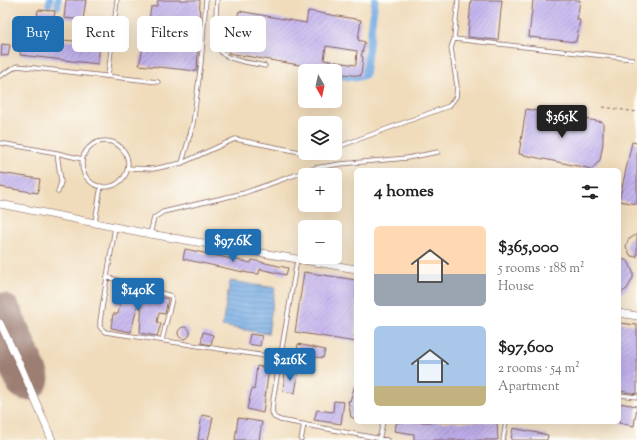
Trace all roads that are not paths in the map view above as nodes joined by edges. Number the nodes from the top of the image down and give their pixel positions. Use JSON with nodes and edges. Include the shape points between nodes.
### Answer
{"nodes":[{"id":1,"x":117,"y":0,"type":"edge"},
{"id":2,"x":206,"y":0,"type":"edge"},
{"id":3,"x":217,"y":0,"type":"edge"},
{"id":4,"x":458,"y":0,"type":"edge"},
{"id":5,"x":454,"y":39,"type":"junction"},
{"id":6,"x":632,"y":59,"type":"dead end"},
{"id":7,"x":265,"y":66,"type":"dead end"},
{"id":8,"x":0,"y":76,"type":"edge"},
{"id":9,"x":108,"y":76,"type":"junction"},
{"id":10,"x":158,"y":82,"type":"dead end"},
{"id":11,"x":0,"y":143,"type":"edge"},
{"id":12,"x":342,"y":145,"type":"edge"},
{"id":13,"x":298,"y":151,"type":"edge"},
{"id":14,"x":58,"y":152,"type":"junction"},
{"id":15,"x":438,"y":152,"type":"dead end"},
{"id":16,"x":82,"y":159,"type":"junction"},
{"id":17,"x":182,"y":163,"type":"junction"},
{"id":18,"x":128,"y":168,"type":"junction"},
{"id":19,"x":101,"y":186,"type":"junction"},
{"id":20,"x":58,"y":192,"type":"dead end"},
{"id":21,"x":0,"y":204,"type":"edge"},
{"id":22,"x":95,"y":222,"type":"junction"},
{"id":23,"x":115,"y":226,"type":"junction"},
{"id":24,"x":150,"y":234,"type":"junction"},
{"id":25,"x":297,"y":260,"type":"junction"},
{"id":26,"x":354,"y":269,"type":"edge"},
{"id":27,"x":107,"y":277,"type":"junction"},
{"id":28,"x":621,"y":313,"type":"edge"},
{"id":29,"x":637,"y":316,"type":"edge"},
{"id":30,"x":0,"y":323,"type":"edge"},
{"id":31,"x":162,"y":340,"type":"junction"},
{"id":32,"x":280,"y":358,"type":"junction"},
{"id":33,"x":621,"y":395,"type":"edge"},
{"id":34,"x":637,"y":398,"type":"edge"},
{"id":35,"x":304,"y":424,"type":"junction"},
{"id":36,"x":383,"y":424,"type":"edge"},
{"id":37,"x":506,"y":424,"type":"edge"},
{"id":38,"x":379,"y":439,"type":"edge"},
{"id":39,"x":52,"y":440,"type":"edge"},
{"id":40,"x":301,"y":440,"type":"edge"},
{"id":41,"x":387,"y":440,"type":"edge"},
{"id":42,"x":503,"y":440,"type":"edge"}],
"edges":[{"from":1,"to":9,"type":"lane"},
{"from":2,"to":17,"type":"lane","via":[[193,124]]},
{"from":3,"to":7,"type":"lane","via":[[216,34],[219,49],[225,56]]},
{"from":4,"to":5,"type":"lane"},
{"from":5,"to":6,"type":"lane"},
{"from":5,"to":12,"type":"lane","via":[[451,48],[457,86],[456,97],[449,106]]},
{"from":8,"to":9,"type":"lane","via":[[17,66]]},
{"from":9,"to":10,"type":"lane"},
{"from":11,"to":14,"type":"lane"},
{"from":13,"to":17,"type":"lane","via":[[235,139]]},
{"from":14,"to":16,"type":"lane"},
{"from":14,"to":20,"type":"lane","via":[[61,182]]},
{"from":15,"to":24,"type":"lane","via":[[315,168],[244,193],[163,212],[154,218]]},
{"from":16,"to":18,"type":"lane","via":[[91,146],[106,141],[120,146],[125,152]]},
{"from":16,"to":19,"type":"lane","via":[[83,172],[87,178]]},
{"from":17,"to":18,"type":"lane","via":[[153,169]]},
{"from":18,"to":19,"type":"lane","via":[[120,181],[114,185]]},
{"from":19,"to":22,"type":"lane"},
{"from":21,"to":22,"type":"street"},
{"from":22,"to":23,"type":"street"},
{"from":23,"to":24,"type":"street"},
{"from":23,"to":27,"type":"lane"},
{"from":24,"to":25,"type":"street"},
{"from":25,"to":26,"type":"street"},
{"from":25,"to":32,"type":"lane"},
{"from":27,"to":31,"type":"lane","via":[[171,296]]},
{"from":27,"to":31,"type":"lane","via":[[100,327],[105,332]]},
{"from":28,"to":29,"type":"street"},
{"from":30,"to":39,"type":"street"},
{"from":31,"to":32,"type":"lane"},
{"from":32,"to":35,"type":"lane","via":[[272,412],[274,417],[280,420]]},
{"from":33,"to":34,"type":"lane"},
{"from":35,"to":38,"type":"lane"},
{"from":35,"to":40,"type":"lane"},
{"from":36,"to":38,"type":"lane"},
{"from":37,"to":42,"type":"lane"},
{"from":38,"to":41,"type":"lane"}]}
